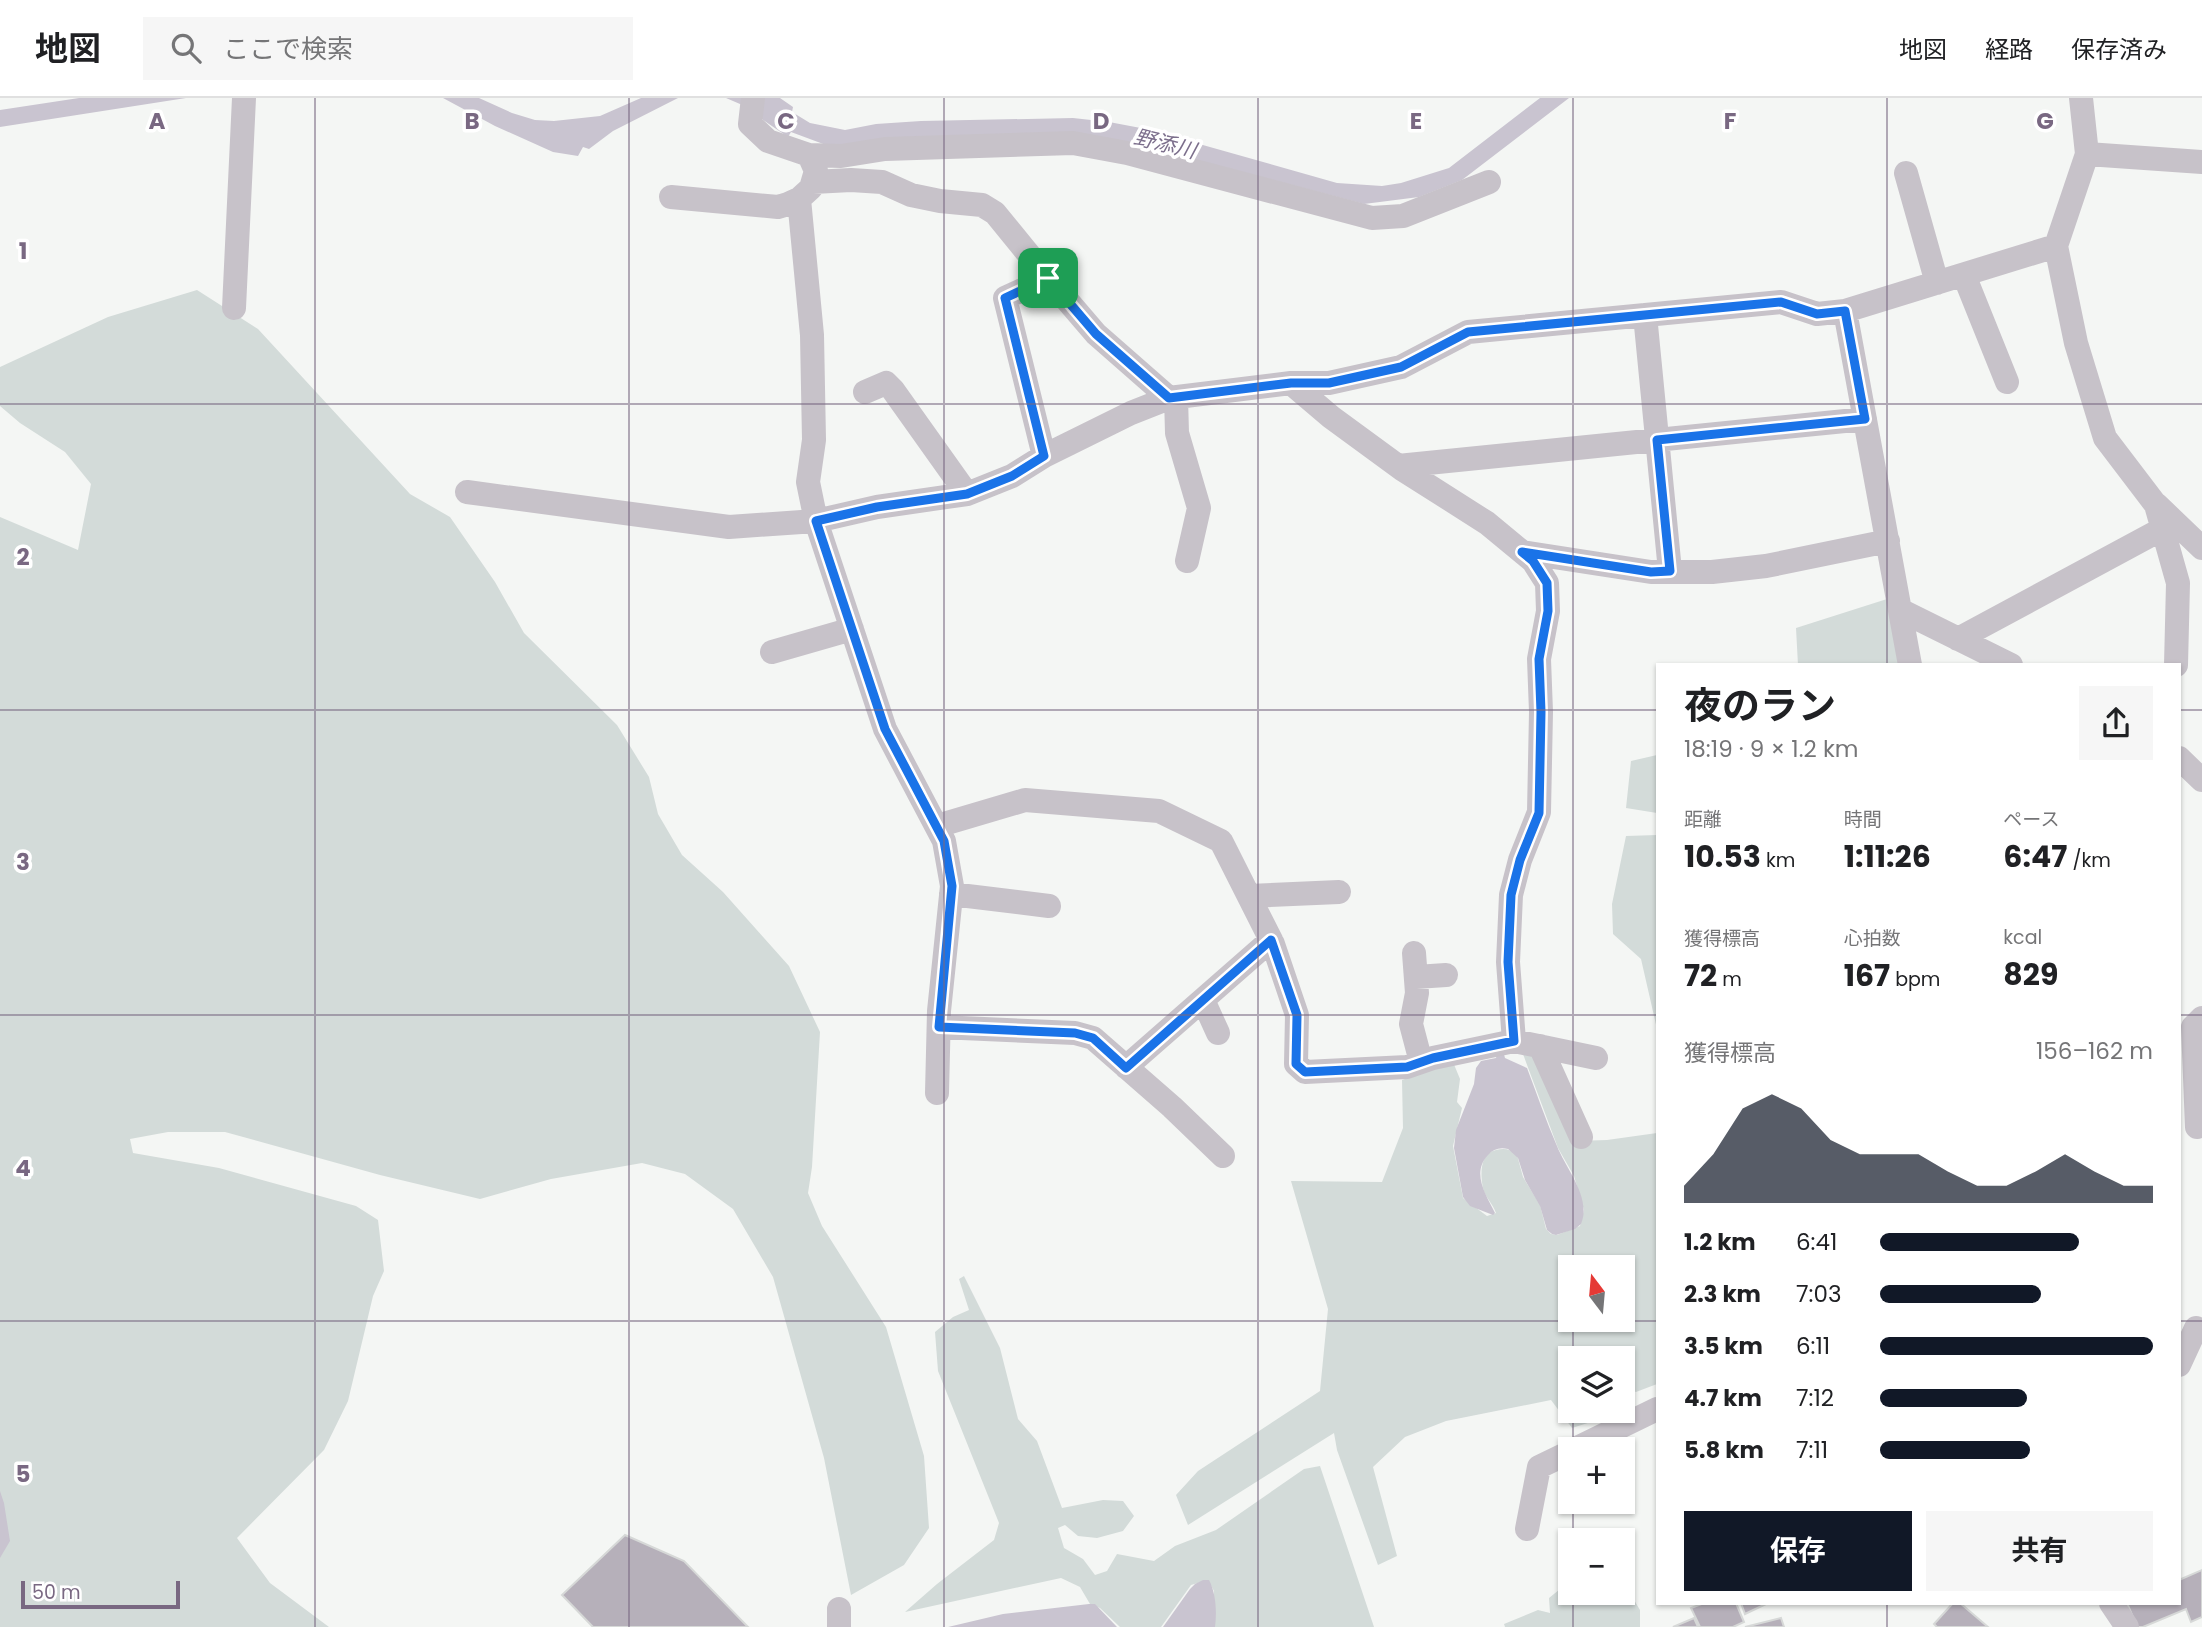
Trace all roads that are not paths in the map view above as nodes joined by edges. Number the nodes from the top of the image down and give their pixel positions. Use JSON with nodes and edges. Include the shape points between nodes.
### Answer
{"nodes":[{"id":1,"x":244,"y":98,"type":"edge"},
{"id":2,"x":2081,"y":98,"type":"edge"},
{"id":3,"x":751,"y":107,"type":"edge"},
{"id":4,"x":2087,"y":154,"type":"junction"},
{"id":5,"x":809,"y":155,"type":"junction"},
{"id":6,"x":2202,"y":162,"type":"edge"},
{"id":7,"x":1906,"y":173,"type":"dead end"},
{"id":8,"x":1489,"y":182,"type":"dead end"},
{"id":9,"x":806,"y":191,"type":"junction"},
{"id":10,"x":671,"y":197,"type":"dead end"},
{"id":11,"x":2056,"y":246,"type":"junction"},
{"id":12,"x":1964,"y":275,"type":"junction"},
{"id":13,"x":1048,"y":278,"type":"junction"},
{"id":14,"x":1937,"y":283,"type":"junction"},
{"id":15,"x":234,"y":308,"type":"dead end"},
{"id":16,"x":1845,"y":311,"type":"junction"},
{"id":17,"x":1645,"y":315,"type":"junction"},
{"id":18,"x":877,"y":379,"type":"dead end"},
{"id":19,"x":2007,"y":382,"type":"dead end"},
{"id":20,"x":1291,"y":383,"type":"junction"},
{"id":21,"x":1172,"y":398,"type":"junction"},
{"id":22,"x":1865,"y":419,"type":"junction"},
{"id":23,"x":1657,"y":440,"type":"junction"},
{"id":24,"x":1044,"y":456,"type":"junction"},
{"id":25,"x":1398,"y":466,"type":"junction"},
{"id":26,"x":467,"y":492,"type":"dead end"},
{"id":27,"x":967,"y":494,"type":"junction"},
{"id":28,"x":2160,"y":516,"type":"junction"},
{"id":29,"x":816,"y":521,"type":"junction"},
{"id":30,"x":1888,"y":541,"type":"junction"},
{"id":31,"x":2201,"y":544,"type":"edge"},
{"id":32,"x":1527,"y":557,"type":"junction"},
{"id":33,"x":1187,"y":561,"type":"dead end"},
{"id":34,"x":1670,"y":571,"type":"junction"},
{"id":35,"x":1900,"y":610,"type":"junction"},
{"id":36,"x":852,"y":629,"type":"junction"},
{"id":37,"x":1958,"y":639,"type":"junction"},
{"id":38,"x":772,"y":652,"type":"dead end"},
{"id":39,"x":1910,"y":663,"type":"edge"},
{"id":40,"x":2007,"y":663,"type":"edge"},
{"id":41,"x":2176,"y":663,"type":"edge"},
{"id":42,"x":2181,"y":760,"type":"edge"},
{"id":43,"x":2202,"y":779,"type":"edge"},
{"id":44,"x":937,"y":826,"type":"junction"},
{"id":45,"x":1339,"y":892,"type":"dead end"},
{"id":46,"x":951,"y":894,"type":"junction"},
{"id":47,"x":1249,"y":896,"type":"junction"},
{"id":48,"x":1049,"y":906,"type":"dead end"},
{"id":49,"x":1271,"y":940,"type":"junction"},
{"id":50,"x":1446,"y":975,"type":"dead end"},
{"id":51,"x":1203,"y":1000,"type":"junction"},
{"id":52,"x":2202,"y":1018,"type":"edge"},
{"id":53,"x":939,"y":1027,"type":"junction"},
{"id":54,"x":1217,"y":1033,"type":"dead end"},
{"id":55,"x":1514,"y":1041,"type":"junction"},
{"id":56,"x":1540,"y":1046,"type":"junction"},
{"id":57,"x":1596,"y":1058,"type":"dead end"},
{"id":58,"x":1421,"y":1062,"type":"junction"},
{"id":59,"x":1126,"y":1068,"type":"junction"},
{"id":60,"x":937,"y":1093,"type":"dead end"},
{"id":61,"x":2197,"y":1128,"type":"dead end"},
{"id":62,"x":1580,"y":1137,"type":"dead end"},
{"id":63,"x":1223,"y":1156,"type":"dead end"},
{"id":64,"x":2200,"y":1326,"type":"edge"},
{"id":65,"x":2181,"y":1361,"type":"edge"},
{"id":66,"x":1656,"y":1409,"type":"edge"},
{"id":67,"x":1600,"y":1437,"type":"edge"},
{"id":68,"x":1558,"y":1458,"type":"edge"},
{"id":69,"x":1527,"y":1529,"type":"dead end"},
{"id":70,"x":2112,"y":1605,"type":"edge"},
{"id":71,"x":2127,"y":1627,"type":"edge"}],
"edges":[{"from":1,"to":15,"type":"street"},
{"from":2,"to":4,"type":"street"},
{"from":3,"to":5,"type":"street","via":[[750,124],[768,141]]},
{"from":4,"to":6,"type":"street"},
{"from":4,"to":11,"type":"street"},
{"from":5,"to":8,"type":"street","via":[[1073,143],[1372,218],[1403,216]]},
{"from":5,"to":9,"type":"street","via":[[816,171]]},
{"from":7,"to":14,"type":"street"},
{"from":9,"to":10,"type":"street","via":[[778,207]]},
{"from":9,"to":13,"type":"street","via":[[851,180],[882,181],[911,195],[982,205],[996,213]]},
{"from":9,"to":29,"type":"street","via":[[814,440],[808,482]]},
{"from":11,"to":12,"type":"street"},
{"from":11,"to":28,"type":"street","via":[[2076,343],[2105,439]]},
{"from":12,"to":14,"type":"street"},
{"from":12,"to":19,"type":"street"},
{"from":13,"to":21,"type":"street","via":[[1096,334]]},
{"from":13,"to":24,"type":"street","via":[[1005,298]]},
{"from":14,"to":16,"type":"street"},
{"from":16,"to":17,"type":"street","via":[[1817,314],[1781,302]]},
{"from":16,"to":22,"type":"street"},
{"from":17,"to":20,"type":"street","via":[[1468,332],[1401,367],[1329,383]]},
{"from":17,"to":23,"type":"street"},
{"from":18,"to":27,"type":"street","via":[[894,390]]},
{"from":20,"to":21,"type":"street"},
{"from":20,"to":25,"type":"street"},
{"from":21,"to":24,"type":"street","via":[[1130,413]]},
{"from":21,"to":33,"type":"street","via":[[1199,508]]},
{"from":22,"to":23,"type":"street"},
{"from":22,"to":30,"type":"street"},
{"from":23,"to":25,"type":"street"},
{"from":23,"to":34,"type":"street"},
{"from":24,"to":27,"type":"street","via":[[1012,476]]},
{"from":25,"to":32,"type":"street","via":[[1487,523]]},
{"from":26,"to":29,"type":"street","via":[[729,527]]},
{"from":27,"to":29,"type":"street"},
{"from":28,"to":31,"type":"street"},
{"from":28,"to":37,"type":"street"},
{"from":28,"to":41,"type":"street","via":[[2178,583]]},
{"from":29,"to":36,"type":"street"},
{"from":30,"to":34,"type":"street","via":[[1766,566]]},
{"from":30,"to":35,"type":"street"},
{"from":32,"to":34,"type":"street"},
{"from":32,"to":55,"type":"street","via":[[1547,583],[1548,611],[1539,659],[1539,813],[1511,895],[1508,962]]},
{"from":35,"to":37,"type":"street"},
{"from":35,"to":39,"type":"street"},
{"from":36,"to":38,"type":"street"},
{"from":36,"to":44,"type":"street","via":[[885,729]]},
{"from":37,"to":40,"type":"street"},
{"from":42,"to":43,"type":"street"},
{"from":44,"to":46,"type":"street","via":[[944,841]]},
{"from":44,"to":47,"type":"street","via":[[1026,800],[1159,811],[1221,841]]},
{"from":45,"to":47,"type":"street"},
{"from":46,"to":48,"type":"street"},
{"from":46,"to":53,"type":"street"},
{"from":47,"to":49,"type":"street"},
{"from":49,"to":51,"type":"street"},
{"from":49,"to":58,"type":"street","via":[[1297,1015],[1296,1064],[1305,1072],[1407,1067]]},
{"from":50,"to":58,"type":"street","via":[[1415,965],[1417,993],[1411,1024]]},
{"from":51,"to":54,"type":"street"},
{"from":51,"to":59,"type":"street"},
{"from":52,"to":61,"type":"street","via":[[2193,1027]]},
{"from":53,"to":59,"type":"street","via":[[1075,1033],[1093,1038]]},
{"from":53,"to":60,"type":"street"},
{"from":55,"to":56,"type":"street"},
{"from":55,"to":58,"type":"street"},
{"from":56,"to":57,"type":"street"},
{"from":56,"to":62,"type":"street"},
{"from":59,"to":63,"type":"street"},
{"from":64,"to":65,"type":"street"},
{"from":66,"to":67,"type":"street"},
{"from":68,"to":69,"type":"street","via":[[1539,1467]]},
{"from":70,"to":71,"type":"street"}]}
